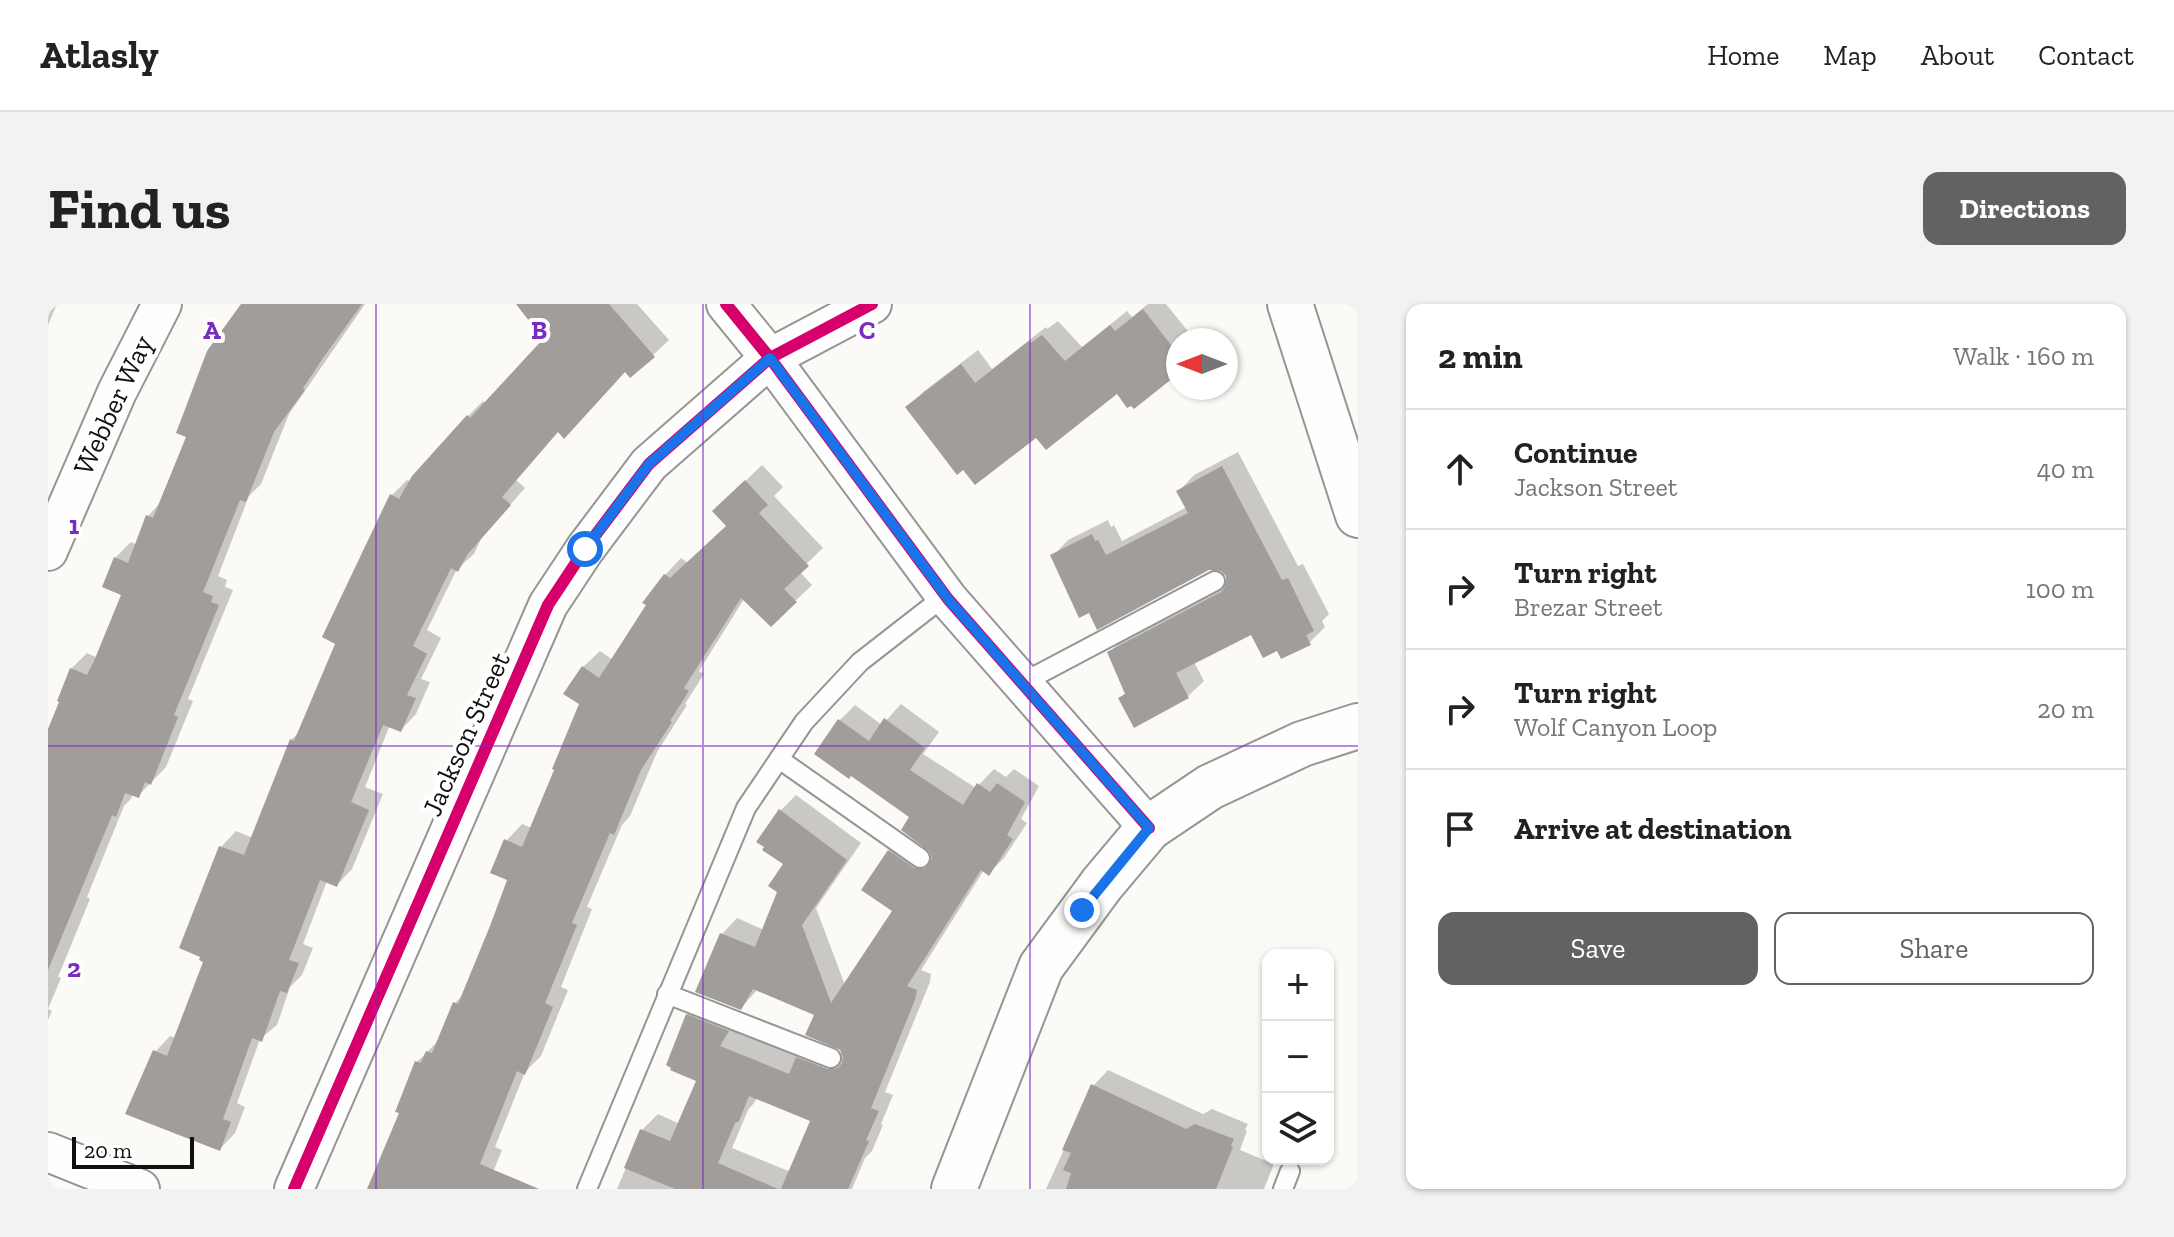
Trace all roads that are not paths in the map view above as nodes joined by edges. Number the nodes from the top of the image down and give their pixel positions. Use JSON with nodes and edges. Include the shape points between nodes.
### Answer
{"nodes":[{"id":1,"x":162,"y":304,"type":"edge"},
{"id":2,"x":726,"y":304,"type":"edge"},
{"id":3,"x":872,"y":304,"type":"edge"},
{"id":4,"x":1290,"y":304,"type":"edge"},
{"id":5,"x":770,"y":358,"type":"junction"},
{"id":6,"x":1358,"y":515,"type":"edge"},
{"id":7,"x":48,"y":551,"type":"edge"},
{"id":8,"x":1215,"y":581,"type":"dead end"},
{"id":9,"x":946,"y":595,"type":"junction"},
{"id":10,"x":1022,"y":683,"type":"junction"},
{"id":11,"x":1358,"y":726,"type":"edge"},
{"id":12,"x":779,"y":759,"type":"junction"},
{"id":13,"x":1149,"y":828,"type":"junction"},
{"id":14,"x":920,"y":858,"type":"dead end"},
{"id":15,"x":667,"y":994,"type":"junction"},
{"id":16,"x":831,"y":1058,"type":"dead end"},
{"id":17,"x":48,"y":1152,"type":"edge"},
{"id":18,"x":140,"y":1189,"type":"edge"},
{"id":19,"x":294,"y":1189,"type":"edge"},
{"id":20,"x":587,"y":1189,"type":"edge"},
{"id":21,"x":954,"y":1189,"type":"edge"}],
"edges":[{"from":1,"to":7,"type":"street","name":"Webber Way"},
{"from":2,"to":5,"type":"street"},
{"from":3,"to":5,"type":"street","name":"Jackson Street"},
{"from":4,"to":6,"type":"street"},
{"from":5,"to":9,"type":"street"},
{"from":5,"to":19,"type":"street","name":"Jackson Street","via":[[649,464],[548,605]]},
{"from":8,"to":10,"type":"lane"},
{"from":9,"to":10,"type":"street"},
{"from":9,"to":12,"type":"lane","via":[[860,662],[804,722]]},
{"from":10,"to":13,"type":"street"},
{"from":11,"to":13,"type":"street","via":[[1302,744],[1210,787]]},
{"from":12,"to":14,"type":"lane"},
{"from":12,"to":15,"type":"lane","via":[[746,808]]},
{"from":13,"to":21,"type":"street","via":[[1041,967]]},
{"from":15,"to":16,"type":"lane"},
{"from":15,"to":20,"type":"lane"},
{"from":17,"to":18,"type":"street"}]}
